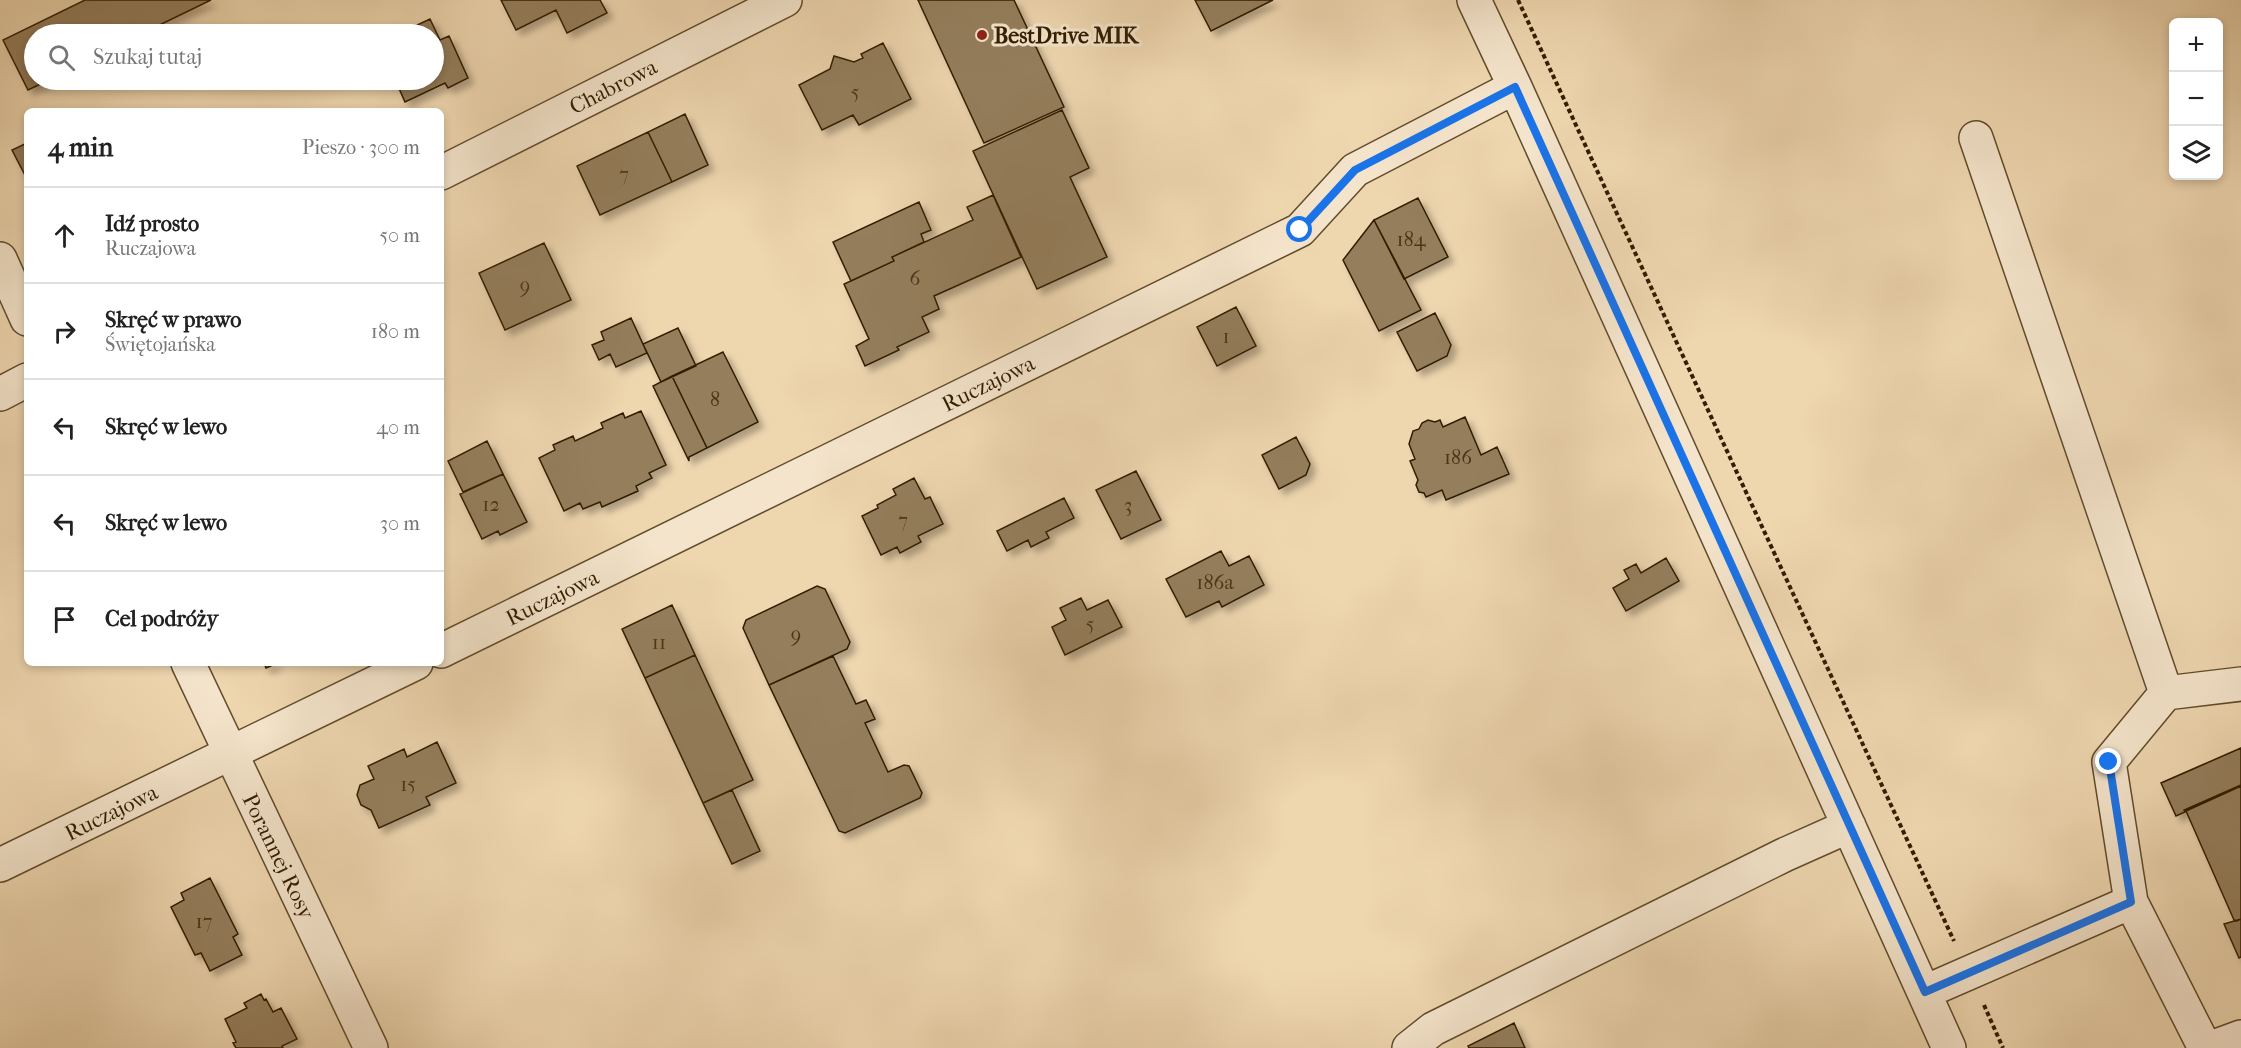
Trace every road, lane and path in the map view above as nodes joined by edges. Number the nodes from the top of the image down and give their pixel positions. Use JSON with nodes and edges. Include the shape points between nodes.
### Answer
{"nodes":[{"id":1,"x":785,"y":0,"type":"edge"},
{"id":2,"x":1474,"y":0,"type":"edge"},
{"id":3,"x":1518,"y":0,"type":"edge"},
{"id":4,"x":1515,"y":87,"type":"junction"},
{"id":5,"x":1976,"y":138,"type":"dead end"},
{"id":6,"x":444,"y":171,"type":"edge"},
{"id":7,"x":0,"y":258,"type":"edge"},
{"id":8,"x":24,"y":312,"type":"edge"},
{"id":9,"x":24,"y":381,"type":"edge"},
{"id":10,"x":0,"y":393,"type":"edge"},
{"id":11,"x":444,"y":650,"type":"edge"},
{"id":12,"x":189,"y":666,"type":"edge"},
{"id":13,"x":410,"y":666,"type":"edge"},
{"id":14,"x":2241,"y":684,"type":"edge"},
{"id":15,"x":2166,"y":693,"type":"junction"},
{"id":16,"x":230,"y":754,"type":"junction"},
{"id":17,"x":1849,"y":826,"type":"junction"},
{"id":18,"x":0,"y":865,"type":"edge"},
{"id":19,"x":2131,"y":902,"type":"junction"},
{"id":20,"x":1969,"y":973,"type":"junction"},
{"id":21,"x":1925,"y":992,"type":"junction"},
{"id":22,"x":2241,"y":1037,"type":"edge"},
{"id":23,"x":1943,"y":1046,"type":"edge"},
{"id":24,"x":372,"y":1048,"type":"edge"},
{"id":25,"x":1409,"y":1048,"type":"edge"},
{"id":26,"x":2003,"y":1048,"type":"edge"},
{"id":27,"x":2205,"y":1048,"type":"edge"},
{"id":28,"x":2211,"y":1048,"type":"edge"}],
"edges":[{"from":1,"to":6,"type":"street","name":"Chabrowa"},
{"from":2,"to":4,"type":"street"},
{"from":3,"to":20,"type":"path"},
{"from":4,"to":11,"type":"street","name":"Ruczajowa","via":[[1355,170],[1300,230]]},
{"from":4,"to":17,"type":"street"},
{"from":5,"to":15,"type":"street"},
{"from":7,"to":8,"type":"street"},
{"from":9,"to":10,"type":"street"},
{"from":12,"to":16,"type":"street","name":"Porannej Rosy"},
{"from":13,"to":16,"type":"street","name":"Ruczajowa"},
{"from":14,"to":15,"type":"street"},
{"from":15,"to":19,"type":"street","via":[[2109,762]]},
{"from":16,"to":18,"type":"street","name":"Ruczajowa"},
{"from":16,"to":24,"type":"street","name":"Porannej Rosy"},
{"from":17,"to":21,"type":"street"},
{"from":17,"to":25,"type":"street","via":[[1432,1029]]},
{"from":19,"to":20,"type":"street"},
{"from":19,"to":27,"type":"street"},
{"from":20,"to":21,"type":"street"},
{"from":20,"to":26,"type":"path"},
{"from":21,"to":23,"type":"street"},
{"from":22,"to":28,"type":"street"}]}
